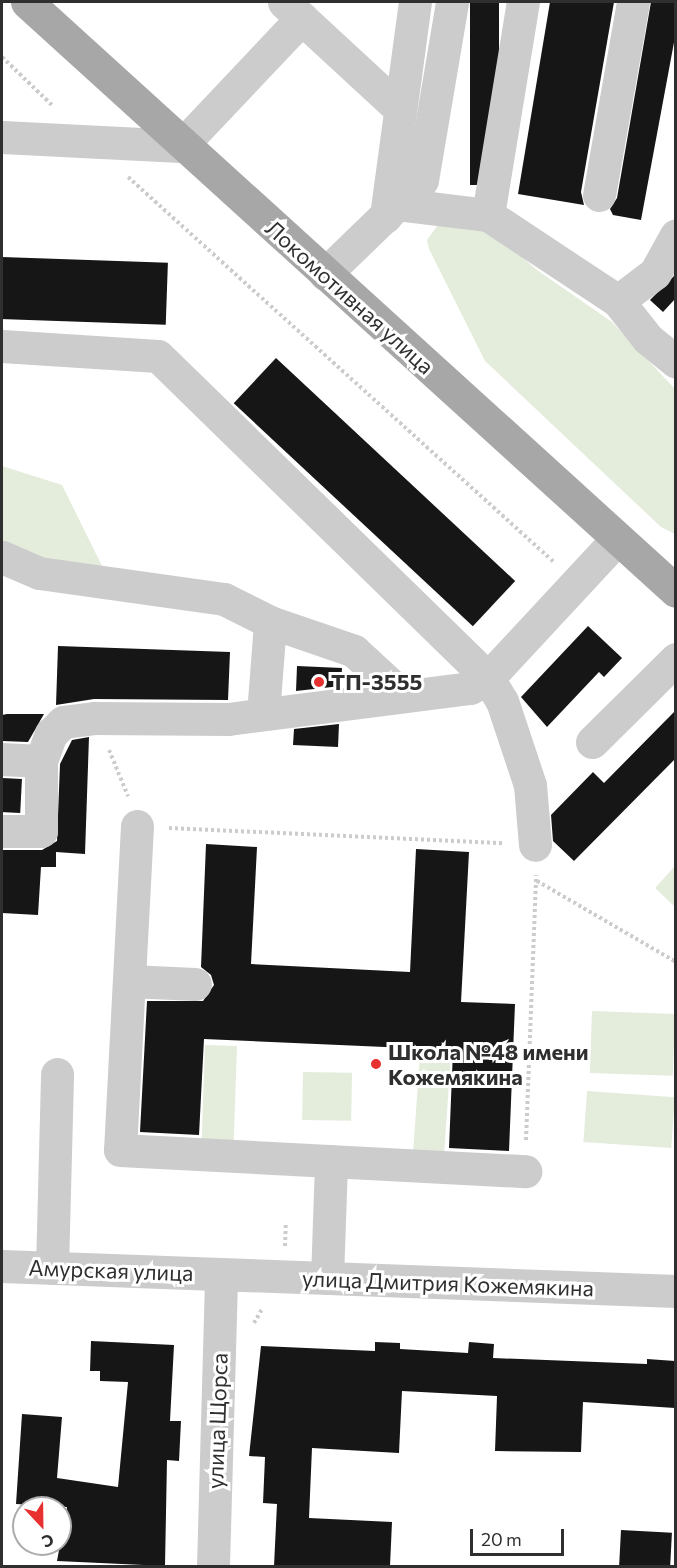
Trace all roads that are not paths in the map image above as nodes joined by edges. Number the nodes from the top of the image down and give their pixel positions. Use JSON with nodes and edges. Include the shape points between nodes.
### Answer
{"nodes":[{"id":1,"x":27,"y":2,"type":"edge"},
{"id":2,"x":415,"y":2,"type":"edge"},
{"id":3,"x":452,"y":2,"type":"edge"},
{"id":4,"x":523,"y":2,"type":"edge"},
{"id":5,"x":633,"y":2,"type":"edge"},
{"id":6,"x":293,"y":10,"type":"edge"},
{"id":7,"x":399,"y":108,"type":"junction"},
{"id":8,"x":2,"y":137,"type":"edge"},
{"id":9,"x":182,"y":146,"type":"junction"},
{"id":10,"x":599,"y":195,"type":"dead end"},
{"id":11,"x":391,"y":210,"type":"junction"},
{"id":12,"x":488,"y":215,"type":"junction"},
{"id":13,"x":675,"y":235,"type":"edge"},
{"id":14,"x":325,"y":274,"type":"junction"},
{"id":15,"x":618,"y":301,"type":"junction"},
{"id":16,"x":2,"y":346,"type":"edge"},
{"id":17,"x":675,"y":362,"type":"edge"},
{"id":18,"x":617,"y":539,"type":"junction"},
{"id":19,"x":2,"y":557,"type":"edge"},
{"id":20,"x":675,"y":591,"type":"edge"},
{"id":21,"x":270,"y":622,"type":"junction"},
{"id":22,"x":675,"y":658,"type":"edge"},
{"id":23,"x":488,"y":678,"type":"junction"},
{"id":24,"x":403,"y":696,"type":"junction"},
{"id":25,"x":263,"y":714,"type":"junction"},
{"id":26,"x":592,"y":742,"type":"dead end"},
{"id":27,"x":2,"y":759,"type":"edge"},
{"id":28,"x":41,"y":761,"type":"junction"},
{"id":29,"x":137,"y":826,"type":"road end"},
{"id":30,"x":2,"y":831,"type":"edge"},
{"id":31,"x":535,"y":845,"type":"road end"},
{"id":32,"x":129,"y":981,"type":"junction"},
{"id":33,"x":195,"y":984,"type":"dead end"},
{"id":34,"x":57,"y":1074,"type":"dead end"},
{"id":35,"x":331,"y":1161,"type":"junction"},
{"id":36,"x":525,"y":1171,"type":"road end"},
{"id":37,"x":2,"y":1266,"type":"edge"},
{"id":38,"x":52,"y":1268,"type":"junction"},
{"id":39,"x":221,"y":1275,"type":"junction"},
{"id":40,"x":327,"y":1278,"type":"junction"},
{"id":41,"x":675,"y":1292,"type":"edge"},
{"id":42,"x":213,"y":1566,"type":"edge"}],
"edges":[{"from":1,"to":9,"type":"main road","name":"Локомотивная улица"},
{"from":2,"to":7,"type":"street"},
{"from":3,"to":11,"type":"street","via":[[422,180]]},
{"from":4,"to":12,"type":"street"},
{"from":5,"to":10,"type":"street"},
{"from":6,"to":7,"type":"street"},
{"from":6,"to":9,"type":"street"},
{"from":7,"to":11,"type":"street"},
{"from":8,"to":9,"type":"street"},
{"from":9,"to":14,"type":"main road","name":"Локомотивная улица"},
{"from":11,"to":12,"type":"street"},
{"from":11,"to":14,"type":"street"},
{"from":12,"to":15,"type":"street"},
{"from":13,"to":15,"type":"street","via":[[655,273]]},
{"from":14,"to":18,"type":"main road","name":"Локомотивная улица"},
{"from":15,"to":17,"type":"street","via":[[648,339]]},
{"from":16,"to":23,"type":"street","via":[[158,356]]},
{"from":18,"to":20,"type":"main road","name":"Локомотивная улица"},
{"from":18,"to":23,"type":"street"},
{"from":19,"to":21,"type":"street","via":[[39,573],[224,599]]},
{"from":21,"to":24,"type":"street","via":[[354,651]]},
{"from":21,"to":25,"type":"street"},
{"from":22,"to":26,"type":"street"},
{"from":23,"to":24,"type":"street","via":[[470,688]]},
{"from":23,"to":31,"type":"street","via":[[502,701],[530,785]]},
{"from":24,"to":25,"type":"street"},
{"from":25,"to":28,"type":"street","via":[[228,719],[94,718],[63,722],[51,734]]},
{"from":27,"to":28,"type":"street"},
{"from":28,"to":30,"type":"street","via":[[41,831]]},
{"from":29,"to":32,"type":"street"},
{"from":32,"to":33,"type":"street"},
{"from":32,"to":35,"type":"street","via":[[120,1150]]},
{"from":34,"to":38,"type":"street"},
{"from":35,"to":36,"type":"street"},
{"from":35,"to":40,"type":"street"},
{"from":37,"to":38,"type":"street","name":"Амурская улица"},
{"from":38,"to":39,"type":"street","name":"Амурская улица"},
{"from":39,"to":40,"type":"street","name":"улица Дмитрия Кожемякина"},
{"from":39,"to":42,"type":"street","name":"улица Щорса"},
{"from":40,"to":41,"type":"street","name":"улица Дмитрия Кожемякина"}]}
